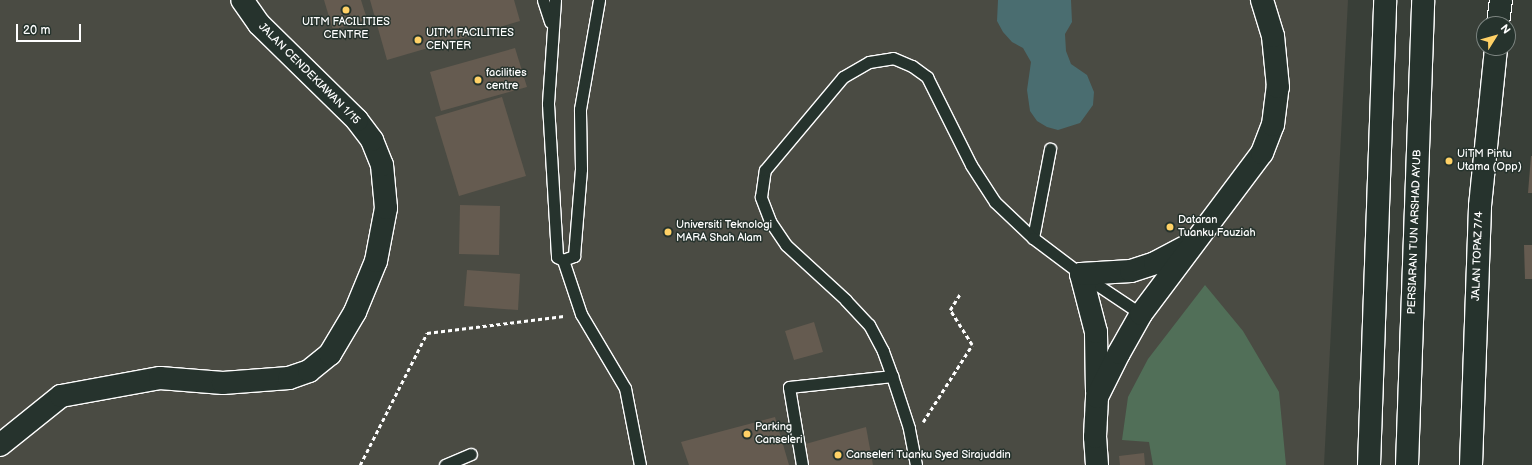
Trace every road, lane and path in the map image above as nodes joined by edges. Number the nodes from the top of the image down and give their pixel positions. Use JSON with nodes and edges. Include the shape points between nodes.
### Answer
{"nodes":[{"id":1,"x":242,"y":0,"type":"edge"},
{"id":2,"x":543,"y":0,"type":"edge"},
{"id":3,"x":555,"y":0,"type":"edge"},
{"id":4,"x":599,"y":0,"type":"edge"},
{"id":5,"x":1262,"y":0,"type":"edge"},
{"id":6,"x":1385,"y":0,"type":"edge"},
{"id":7,"x":1423,"y":0,"type":"edge"},
{"id":8,"x":1500,"y":0,"type":"edge"},
{"id":9,"x":1499,"y":16,"type":"edge"},
{"id":10,"x":552,"y":27,"type":"junction"},
{"id":11,"x":1495,"y":56,"type":"edge"},
{"id":12,"x":1050,"y":148,"type":"dead end"},
{"id":13,"x":1033,"y":238,"type":"junction"},
{"id":14,"x":1198,"y":239,"type":"junction"},
{"id":15,"x":563,"y":260,"type":"junction"},
{"id":16,"x":1080,"y":274,"type":"junction"},
{"id":17,"x":960,"y":294,"type":"dead end"},
{"id":18,"x":581,"y":314,"type":"junction"},
{"id":19,"x":1141,"y":314,"type":"junction"},
{"id":20,"x":892,"y":376,"type":"junction"},
{"id":21,"x":1097,"y":397,"type":"junction"},
{"id":22,"x":909,"y":428,"type":"junction"},
{"id":23,"x":0,"y":445,"type":"edge"},
{"id":24,"x":471,"y":454,"type":"dead end"},
{"id":25,"x":360,"y":465,"type":"edge"},
{"id":26,"x":445,"y":465,"type":"edge"},
{"id":27,"x":640,"y":465,"type":"edge"},
{"id":28,"x":802,"y":465,"type":"edge"},
{"id":29,"x":916,"y":465,"type":"edge"},
{"id":30,"x":1097,"y":465,"type":"edge"},
{"id":31,"x":1369,"y":465,"type":"edge"},
{"id":32,"x":1407,"y":465,"type":"edge"},
{"id":33,"x":1471,"y":465,"type":"edge"}],
"edges":[{"from":1,"to":23,"type":"street","name":"JALAN CENDEKIAWAN 1/15","via":[[259,24],[357,120],[372,140],[382,165],[386,208],[376,261],[355,312],[330,354],[309,371],[289,378],[223,383],[160,378],[61,396]]},
{"from":2,"to":10,"type":"lane"},
{"from":3,"to":10,"type":"lane"},
{"from":4,"to":15,"type":"lane","via":[[580,109],[581,169],[574,256]]},
{"from":5,"to":14,"type":"street","via":[[1273,36],[1278,87],[1273,125],[1262,153]]},
{"from":6,"to":31,"type":"street"},
{"from":7,"to":32,"type":"street","name":"PERSIARAN TUN ARSHAD AYUB"},
{"from":8,"to":9,"type":"street"},
{"from":10,"to":15,"type":"lane","via":[[548,104],[557,257]]},
{"from":11,"to":33,"type":"street","name":"JALAN TOPAZ 7/4","via":[[1480,206]]},
{"from":12,"to":13,"type":"lane"},
{"from":13,"to":16,"type":"lane"},
{"from":13,"to":20,"type":"lane","via":[[995,202],[971,165],[927,77],[912,66],[893,58],[869,62],[843,77],[765,170],[761,197],[770,221],[786,245],[846,300],[869,325]]},
{"from":14,"to":16,"type":"street","via":[[1155,264],[1124,272]]},
{"from":14,"to":19,"type":"street"},
{"from":15,"to":18,"type":"lane"},
{"from":16,"to":19,"type":"lane"},
{"from":16,"to":21,"type":"street","via":[[1096,332]]},
{"from":17,"to":22,"type":"path","via":[[950,310],[972,345],[925,421]]},
{"from":18,"to":25,"type":"path","via":[[427,333]]},
{"from":18,"to":27,"type":"lane","via":[[625,388]]},
{"from":19,"to":21,"type":"street"},
{"from":20,"to":22,"type":"lane"},
{"from":20,"to":28,"type":"lane","via":[[789,387]]},
{"from":21,"to":30,"type":"street"},
{"from":22,"to":29,"type":"lane"},
{"from":24,"to":26,"type":"lane"}]}
